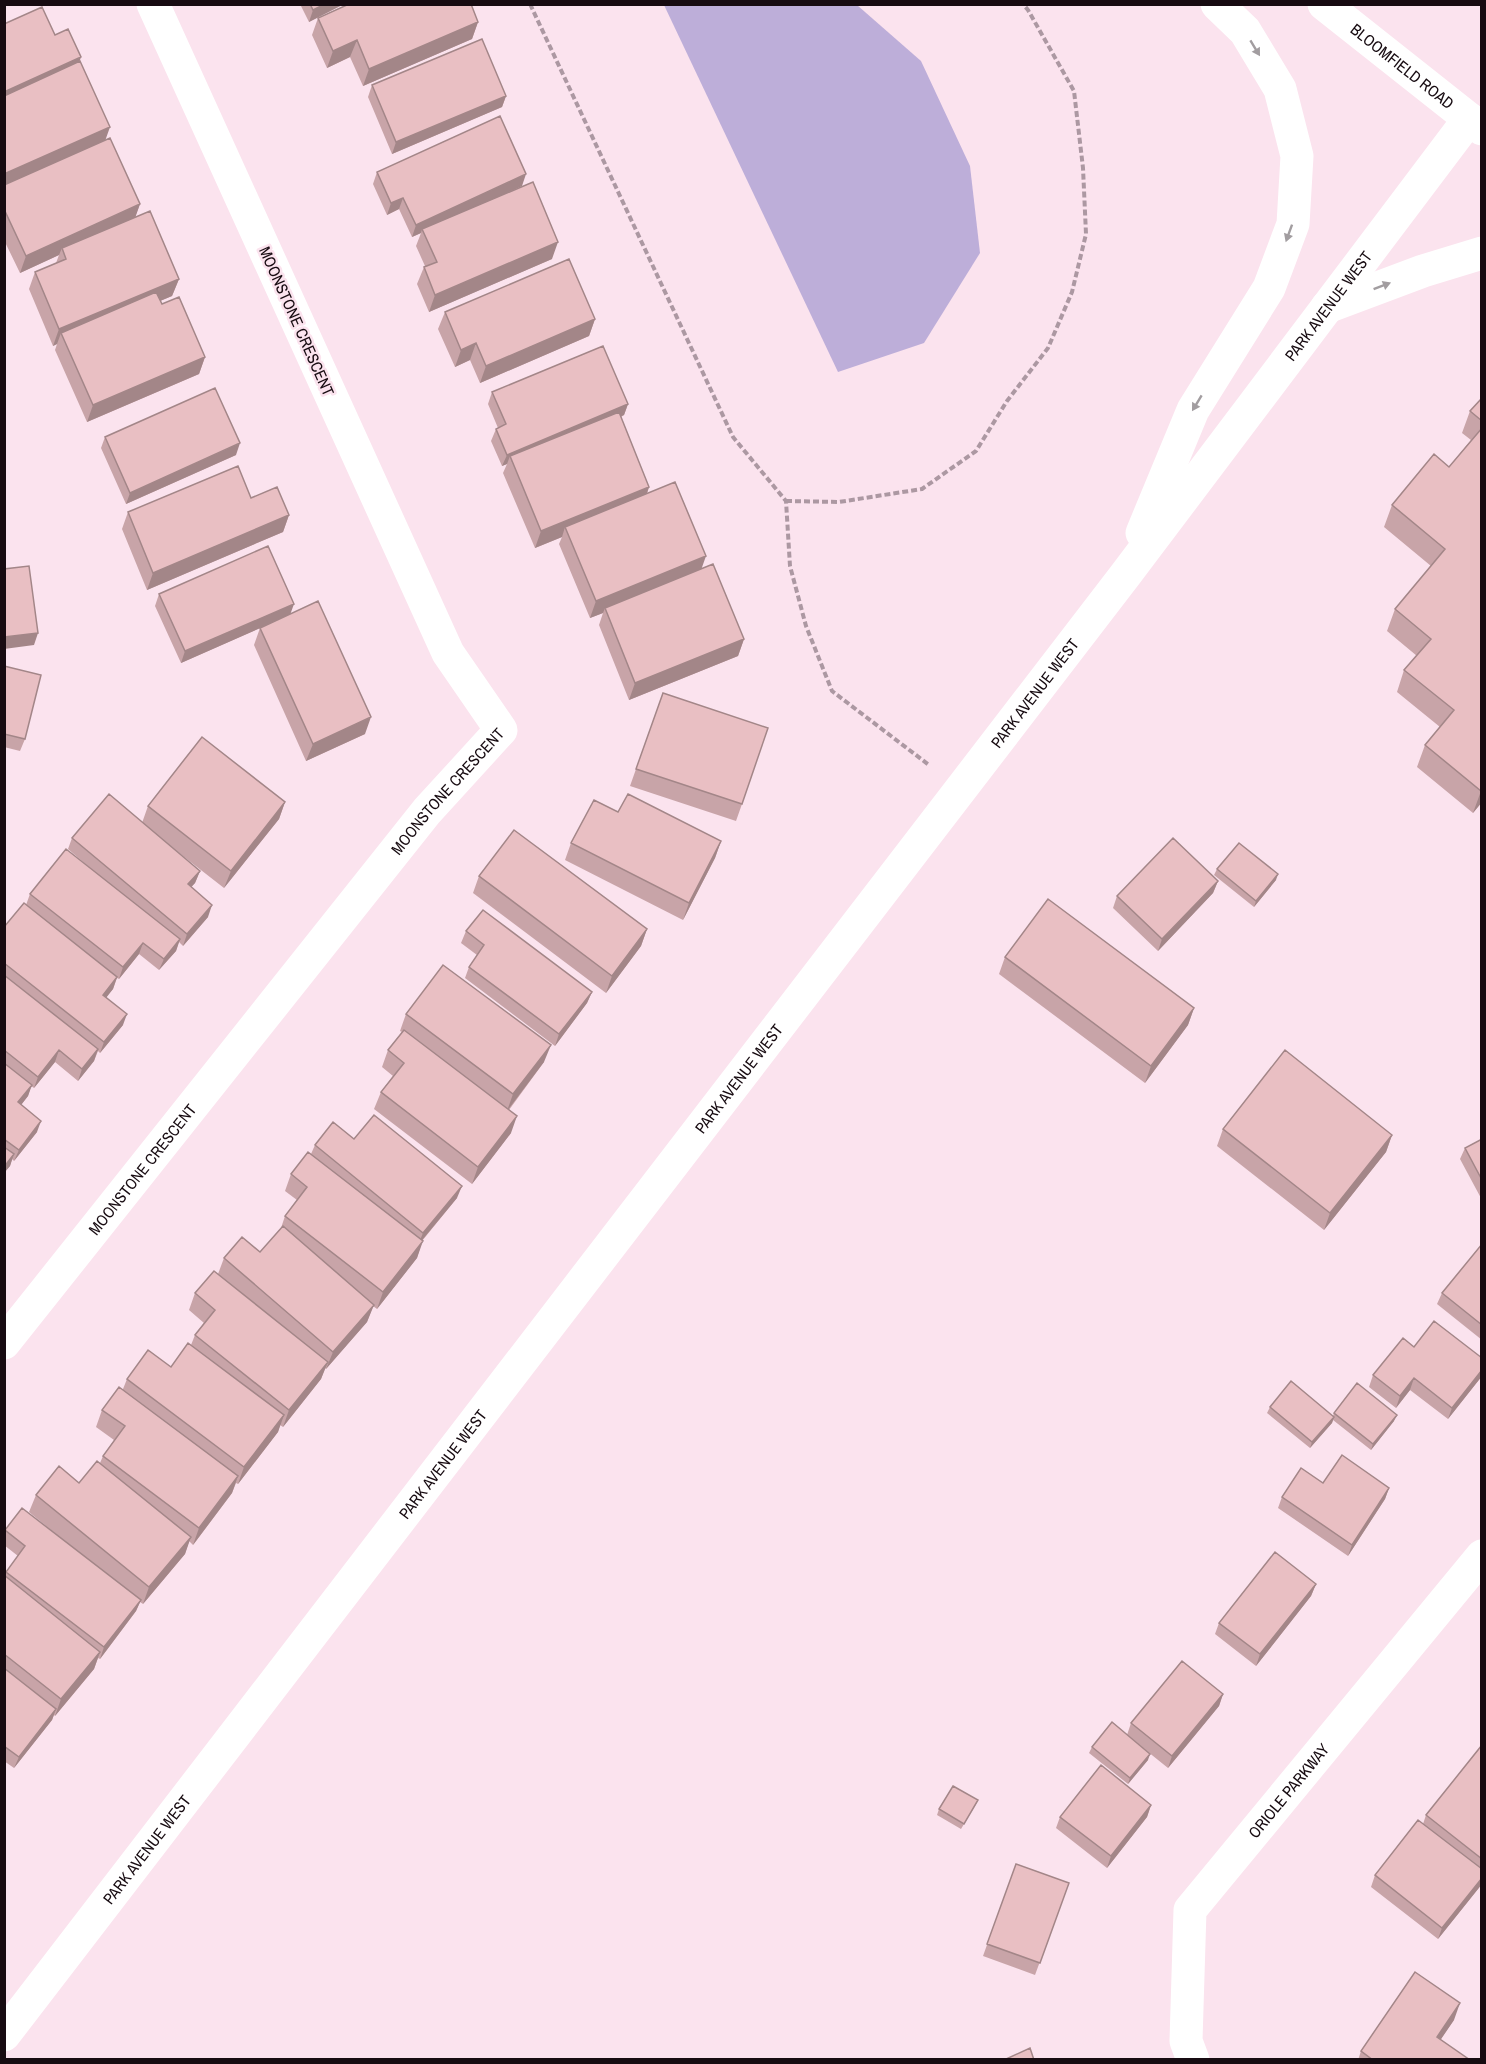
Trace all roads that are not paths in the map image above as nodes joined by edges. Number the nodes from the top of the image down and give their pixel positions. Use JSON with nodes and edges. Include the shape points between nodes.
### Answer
{"nodes":[{"id":1,"x":153,"y":4,"type":"edge"},
{"id":2,"x":1216,"y":4,"type":"edge"},
{"id":3,"x":1324,"y":4,"type":"edge"},
{"id":4,"x":1475,"y":124,"type":"edge"},
{"id":5,"x":1482,"y":253,"type":"edge"},
{"id":6,"x":1328,"y":307,"type":"junction"},
{"id":7,"x":1126,"y":574,"type":"junction"},
{"id":8,"x":4,"y":1343,"type":"edge"},
{"id":9,"x":1482,"y":1556,"type":"edge"},
{"id":10,"x":4,"y":2035,"type":"edge"},
{"id":11,"x":1194,"y":2060,"type":"edge"}],
"edges":[{"from":1,"to":8,"type":"main road","name":"MOONSTONE CRESCENT","via":[[448,653],[501,730],[427,811]]},
{"from":2,"to":7,"type":"main road","one_way":true,"via":[[1245,31],[1280,89],[1297,156],[1293,224],[1269,288],[1192,410]]},
{"from":3,"to":4,"type":"main road","name":"BLOOMFIELD ROAD"},
{"from":4,"to":6,"type":"main road","name":"PARK AVENUE WEST"},
{"from":6,"to":5,"type":"main road","one_way":true},
{"from":6,"to":7,"type":"main road","name":"PARK AVENUE WEST"},
{"from":7,"to":10,"type":"main road","name":"PARK AVENUE WEST"},
{"from":9,"to":11,"type":"main road","name":"ORIOLE PARKWAY","via":[[1190,1910],[1186,2041]]}]}
